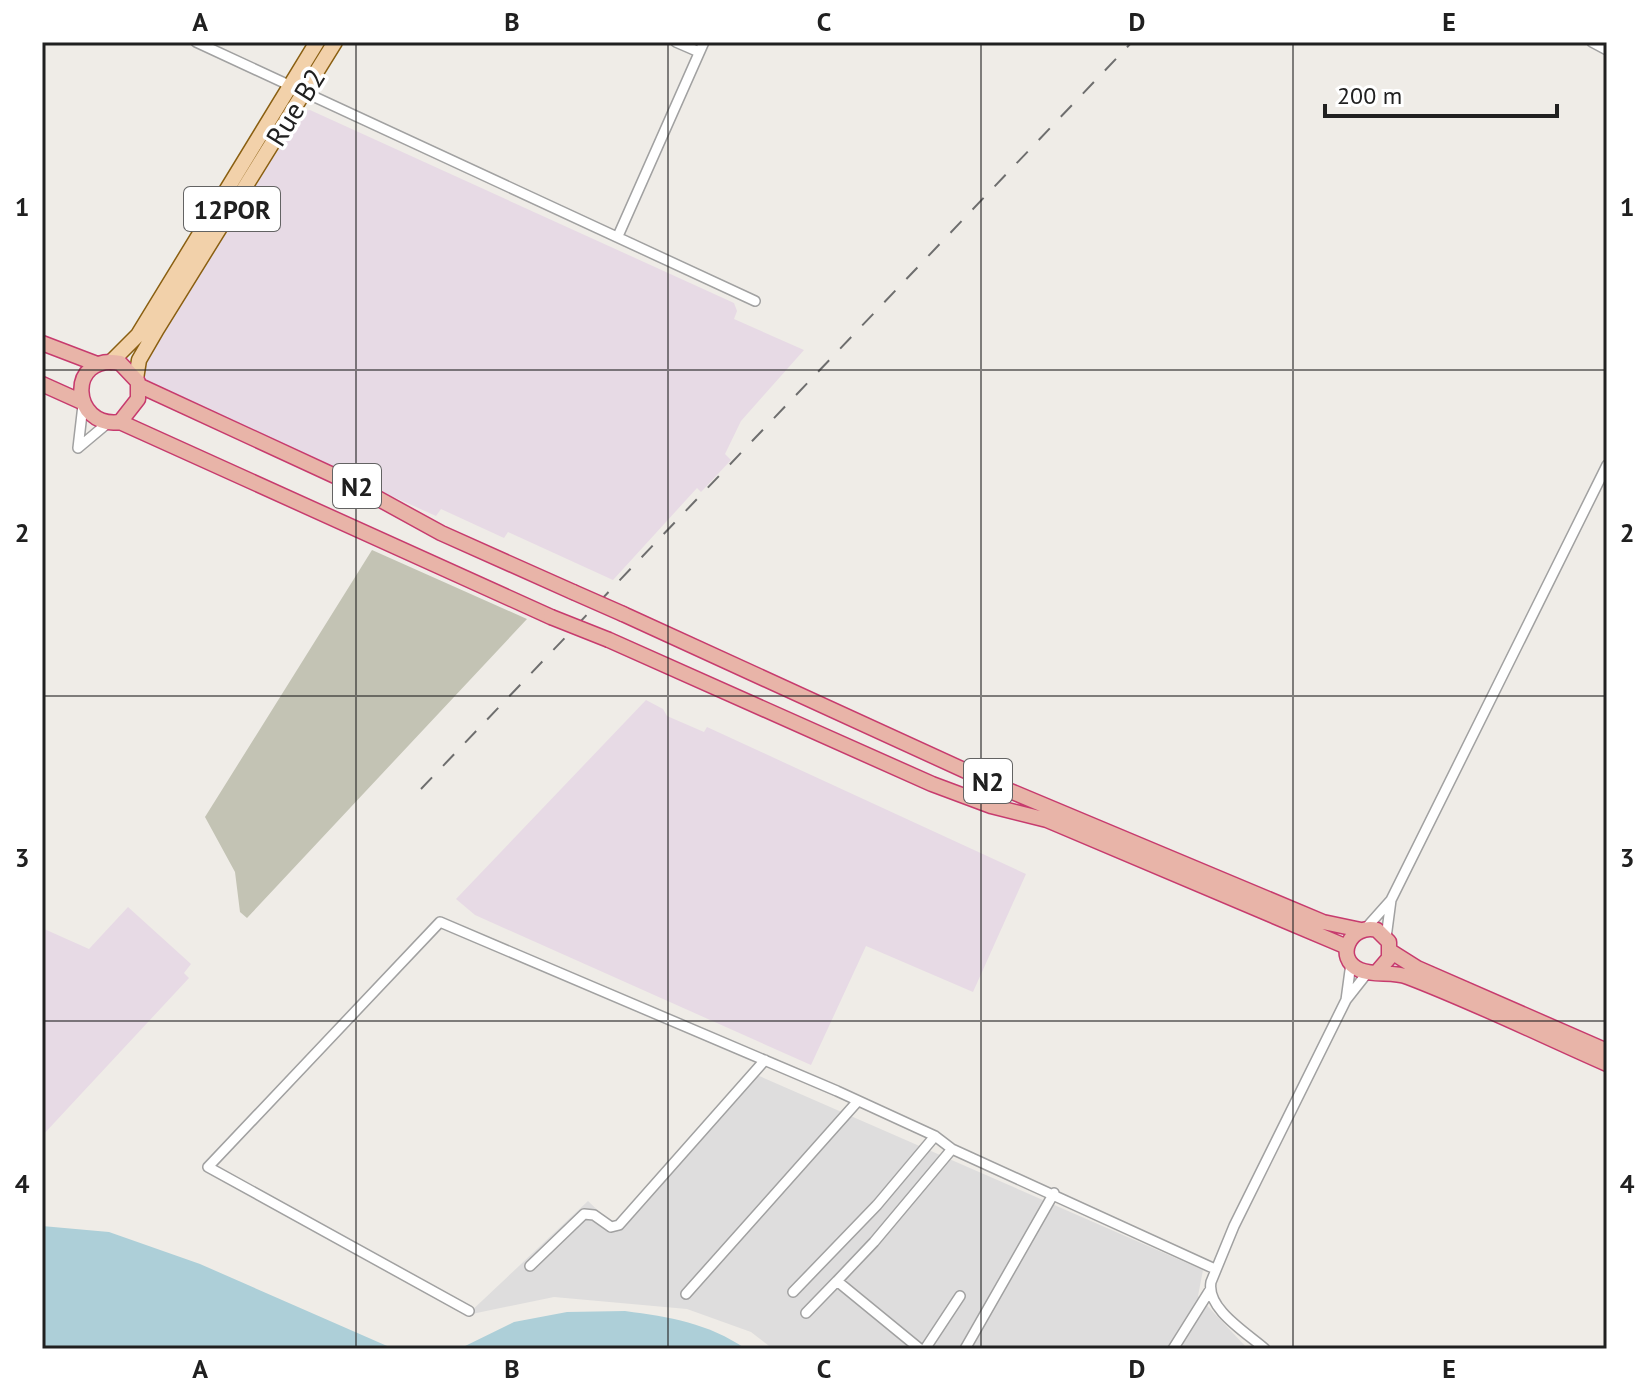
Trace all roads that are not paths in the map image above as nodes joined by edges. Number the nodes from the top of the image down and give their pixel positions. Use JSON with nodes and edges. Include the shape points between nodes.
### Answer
{"nodes":[{"id":1,"x":196,"y":42,"type":"edge"},
{"id":2,"x":317,"y":42,"type":"edge"},
{"id":3,"x":335,"y":42,"type":"edge"},
{"id":4,"x":676,"y":42,"type":"edge"},
{"id":5,"x":1592,"y":42,"type":"edge"},
{"id":6,"x":702,"y":47,"type":"edge"},
{"id":7,"x":1607,"y":50,"type":"edge"},
{"id":8,"x":289,"y":87,"type":"junction"},
{"id":9,"x":303,"y":94,"type":"junction"},
{"id":10,"x":618,"y":236,"type":"junction"},
{"id":11,"x":755,"y":301,"type":"dead end"},
{"id":12,"x":42,"y":343,"type":"edge"},
{"id":13,"x":104,"y":363,"type":"junction"},
{"id":14,"x":137,"y":382,"type":"junction"},
{"id":15,"x":42,"y":384,"type":"edge"},
{"id":16,"x":83,"y":403,"type":"junction"},
{"id":17,"x":114,"y":422,"type":"junction"},
{"id":18,"x":1607,"y":465,"type":"edge"},
{"id":19,"x":1391,"y":900,"type":"junction"},
{"id":20,"x":1363,"y":929,"type":"junction"},
{"id":21,"x":1388,"y":944,"type":"junction"},
{"id":22,"x":1347,"y":947,"type":"junction"},
{"id":23,"x":1351,"y":963,"type":"junction"},
{"id":24,"x":1373,"y":972,"type":"junction"},
{"id":25,"x":1346,"y":1000,"type":"junction"},
{"id":26,"x":1607,"y":1051,"type":"edge"},
{"id":27,"x":765,"y":1060,"type":"junction"},
{"id":28,"x":1607,"y":1064,"type":"edge"},
{"id":29,"x":857,"y":1102,"type":"junction"},
{"id":30,"x":935,"y":1136,"type":"junction"},
{"id":31,"x":952,"y":1149,"type":"junction"},
{"id":32,"x":1054,"y":1193,"type":"junction"},
{"id":33,"x":530,"y":1266,"type":"dead end"},
{"id":34,"x":1215,"y":1269,"type":"junction"},
{"id":35,"x":837,"y":1281,"type":"junction"},
{"id":36,"x":1210,"y":1290,"type":"junction"},
{"id":37,"x":793,"y":1292,"type":"dead end"},
{"id":38,"x":686,"y":1294,"type":"dead end"},
{"id":39,"x":960,"y":1296,"type":"dead end"},
{"id":40,"x":469,"y":1311,"type":"dead end"},
{"id":41,"x":806,"y":1313,"type":"dead end"},
{"id":42,"x":922,"y":1349,"type":"edge"},
{"id":43,"x":965,"y":1349,"type":"edge"},
{"id":44,"x":1173,"y":1349,"type":"edge"},
{"id":45,"x":1265,"y":1349,"type":"edge"}],
"edges":[{"from":1,"to":8,"type":"street"},
{"from":2,"to":8,"type":"main road","name":"Rue B2","number":"12POR"},
{"from":3,"to":9,"type":"main road","name":"Rue B2","number":"12POR"},
{"from":4,"to":6,"type":"street"},
{"from":5,"to":7,"type":"street"},
{"from":6,"to":10,"type":"street"},
{"from":8,"to":9,"type":"street"},
{"from":8,"to":13,"type":"main road","name":"Rue B2","number":"12POR","via":[[134,342]]},
{"from":9,"to":10,"type":"street"},
{"from":9,"to":14,"type":"main road","name":"Rue B2","number":"12POR","via":[[139,360]]},
{"from":10,"to":11,"type":"street"},
{"from":12,"to":13,"type":"highway","number":"N2"},
{"from":13,"to":14,"type":"highway","number":"N2","via":[[128,368]]},
{"from":13,"to":16,"type":"highway","via":[[83,379]]},
{"from":14,"to":17,"type":"highway","via":[[135,407]]},
{"from":14,"to":20,"type":"highway","number":"N2","bridge":true,"via":[[348,482],[441,533],[1003,788],[1323,922]]},
{"from":15,"to":16,"type":"highway","number":"N2"},
{"from":16,"to":17,"type":"highway","number":"N2","via":[[96,417]]},
{"from":16,"to":17,"type":"street","via":[[78,448]]},
{"from":17,"to":22,"type":"highway","number":"N2","bridge":true,"via":[[932,784],[1047,820]]},
{"from":18,"to":19,"type":"street"},
{"from":19,"to":20,"type":"street"},
{"from":19,"to":21,"type":"street"},
{"from":20,"to":21,"type":"highway","via":[[1377,930]]},
{"from":20,"to":22,"type":"highway","via":[[1351,936]]},
{"from":21,"to":24,"type":"highway","via":[[1386,963]]},
{"from":21,"to":26,"type":"highway","via":[[1417,968]]},
{"from":22,"to":23,"type":"highway"},
{"from":23,"to":24,"type":"highway"},
{"from":23,"to":25,"type":"street"},
{"from":24,"to":25,"type":"street"},
{"from":24,"to":28,"type":"highway","via":[[1411,978]]},
{"from":25,"to":34,"type":"street"},
{"from":27,"to":29,"type":"street"},
{"from":27,"to":33,"type":"street","via":[[619,1225],[611,1227],[584,1214]]},
{"from":27,"to":40,"type":"street","via":[[440,922],[208,1167]]},
{"from":29,"to":30,"type":"street"},
{"from":29,"to":38,"type":"street"},
{"from":30,"to":31,"type":"street"},
{"from":30,"to":37,"type":"street"},
{"from":31,"to":32,"type":"street"},
{"from":31,"to":35,"type":"street"},
{"from":32,"to":34,"type":"street"},
{"from":32,"to":43,"type":"street"},
{"from":34,"to":36,"type":"street"},
{"from":35,"to":41,"type":"street"},
{"from":35,"to":42,"type":"street"},
{"from":36,"to":44,"type":"street"},
{"from":36,"to":45,"type":"street","via":[[1219,1308]]},
{"from":39,"to":42,"type":"street"}]}
